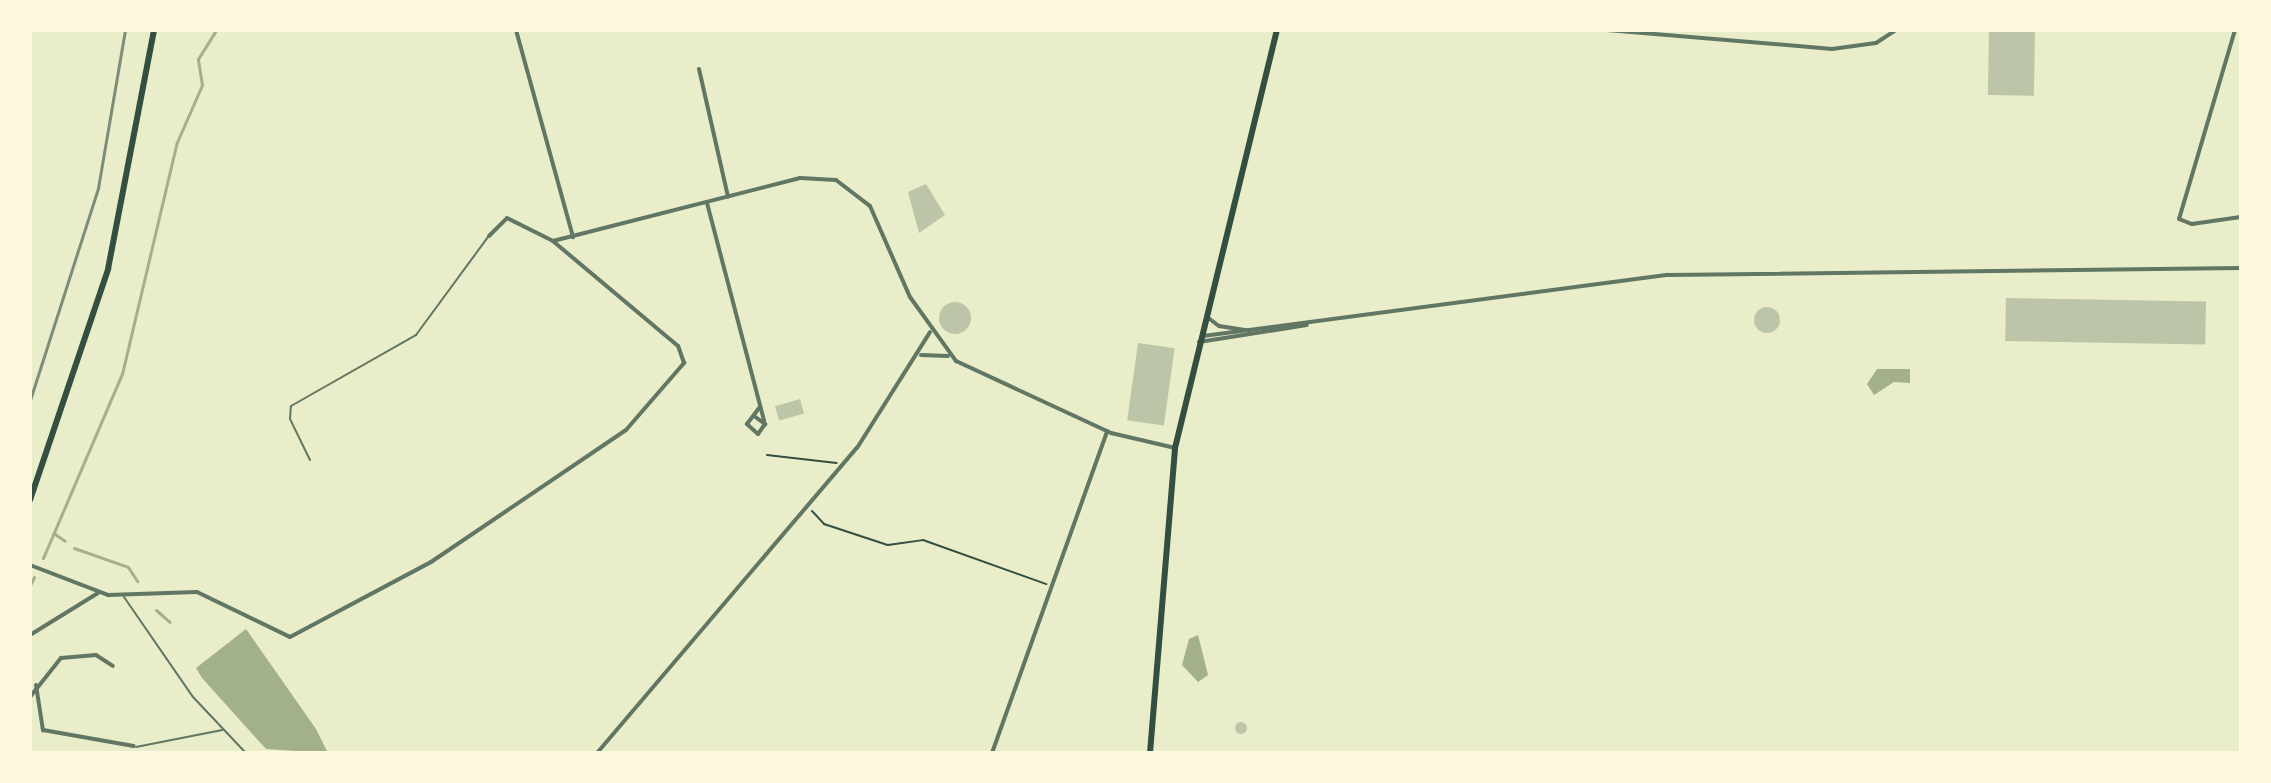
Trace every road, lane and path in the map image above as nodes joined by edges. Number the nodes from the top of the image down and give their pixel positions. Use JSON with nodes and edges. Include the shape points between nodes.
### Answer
{"nodes":[{"id":1,"x":154,"y":30,"type":"edge"},
{"id":2,"x":516,"y":30,"type":"edge"},
{"id":3,"x":1277,"y":30,"type":"edge"},
{"id":4,"x":1607,"y":30,"type":"edge"},
{"id":5,"x":1896,"y":30,"type":"edge"},
{"id":6,"x":2235,"y":30,"type":"edge"},
{"id":7,"x":699,"y":69,"type":"dead end"},
{"id":8,"x":728,"y":197,"type":"junction"},
{"id":9,"x":707,"y":202,"type":"junction"},
{"id":10,"x":2241,"y":217,"type":"edge"},
{"id":11,"x":489,"y":236,"type":"joint"},
{"id":12,"x":573,"y":237,"type":"junction"},
{"id":13,"x":553,"y":241,"type":"junction"},
{"id":14,"x":2241,"y":268,"type":"edge"},
{"id":15,"x":1206,"y":315,"type":"junction"},
{"id":16,"x":1321,"y":321,"type":"junction"},
{"id":17,"x":930,"y":330,"type":"junction"},
{"id":18,"x":1257,"y":332,"type":"junction"},
{"id":19,"x":1200,"y":340,"type":"junction"},
{"id":20,"x":919,"y":356,"type":"junction"},
{"id":21,"x":952,"y":357,"type":"junction"},
{"id":22,"x":761,"y":405,"type":"junction"},
{"id":23,"x":754,"y":416,"type":"junction"},
{"id":24,"x":764,"y":421,"type":"junction"},
{"id":25,"x":1107,"y":431,"type":"junction"},
{"id":26,"x":1175,"y":448,"type":"junction"},
{"id":27,"x":767,"y":455,"type":"dead end"},
{"id":28,"x":310,"y":460,"type":"dead end"},
{"id":29,"x":844,"y":462,"type":"junction"},
{"id":30,"x":30,"y":500,"type":"edge"},
{"id":31,"x":808,"y":502,"type":"junction"},
{"id":32,"x":30,"y":565,"type":"edge"},
{"id":33,"x":1047,"y":584,"type":"junction"},
{"id":34,"x":98,"y":593,"type":"junction"},
{"id":35,"x":123,"y":596,"type":"junction"},
{"id":36,"x":30,"y":635,"type":"edge"},
{"id":37,"x":113,"y":666,"type":"dead end"},
{"id":38,"x":36,"y":685,"type":"junction"},
{"id":39,"x":30,"y":697,"type":"edge"},
{"id":40,"x":223,"y":729,"type":"junction"},
{"id":41,"x":134,"y":746,"type":"joint"},
{"id":42,"x":246,"y":753,"type":"edge"},
{"id":43,"x":597,"y":753,"type":"edge"},
{"id":44,"x":992,"y":753,"type":"edge"},
{"id":45,"x":1150,"y":753,"type":"edge"}],
"edges":[{"from":1,"to":30,"type":"main road","via":[[108,269]]},
{"from":2,"to":12,"type":"street"},
{"from":3,"to":15,"type":"main road"},
{"from":4,"to":5,"type":"street","via":[[1832,49],[1870,45]]},
{"from":6,"to":10,"type":"street","via":[[2180,216],[2188,224]]},
{"from":7,"to":8,"type":"street"},
{"from":8,"to":9,"type":"street"},
{"from":8,"to":17,"type":"street","via":[[812,177],[855,189]]},
{"from":9,"to":12,"type":"street"},
{"from":9,"to":22,"type":"street"},
{"from":11,"to":13,"type":"street","via":[[507,218]]},
{"from":11,"to":28,"type":"lane","via":[[416,335],[291,406],[290,419]]},
{"from":12,"to":13,"type":"street"},
{"from":13,"to":35,"type":"street","via":[[684,355],[668,386],[626,430],[431,562],[296,635],[279,634],[197,592]]},
{"from":14,"to":16,"type":"street","via":[[1695,273],[1509,290]]},
{"from":15,"to":18,"type":"street","via":[[1219,326]]},
{"from":15,"to":19,"type":"main road"},
{"from":16,"to":18,"type":"street"},
{"from":16,"to":19,"type":"street","via":[[1220,345]]},
{"from":17,"to":20,"type":"street"},
{"from":17,"to":21,"type":"street"},
{"from":18,"to":19,"type":"street"},
{"from":19,"to":26,"type":"main road"},
{"from":20,"to":21,"type":"street"},
{"from":20,"to":29,"type":"street"},
{"from":21,"to":25,"type":"street"},
{"from":22,"to":23,"type":"street"},
{"from":22,"to":24,"type":"street"},
{"from":23,"to":24,"type":"street"},
{"from":23,"to":24,"type":"street","via":[[747,424],[752,432],[763,431]]},
{"from":25,"to":26,"type":"street"},
{"from":25,"to":33,"type":"street"},
{"from":26,"to":45,"type":"main road"},
{"from":27,"to":29,"type":"path"},
{"from":29,"to":31,"type":"street"},
{"from":31,"to":33,"type":"path","via":[[824,524],[888,545],[935,543]]},
{"from":31,"to":43,"type":"street"},
{"from":32,"to":34,"type":"street"},
{"from":33,"to":44,"type":"street"},
{"from":34,"to":35,"type":"street"},
{"from":34,"to":36,"type":"street"},
{"from":35,"to":40,"type":"lane","via":[[142,632]]},
{"from":37,"to":38,"type":"street","via":[[96,655],[71,655],[51,665]]},
{"from":38,"to":39,"type":"street"},
{"from":38,"to":41,"type":"street","via":[[37,721],[43,730]]},
{"from":40,"to":41,"type":"lane"},
{"from":40,"to":42,"type":"lane"}]}
